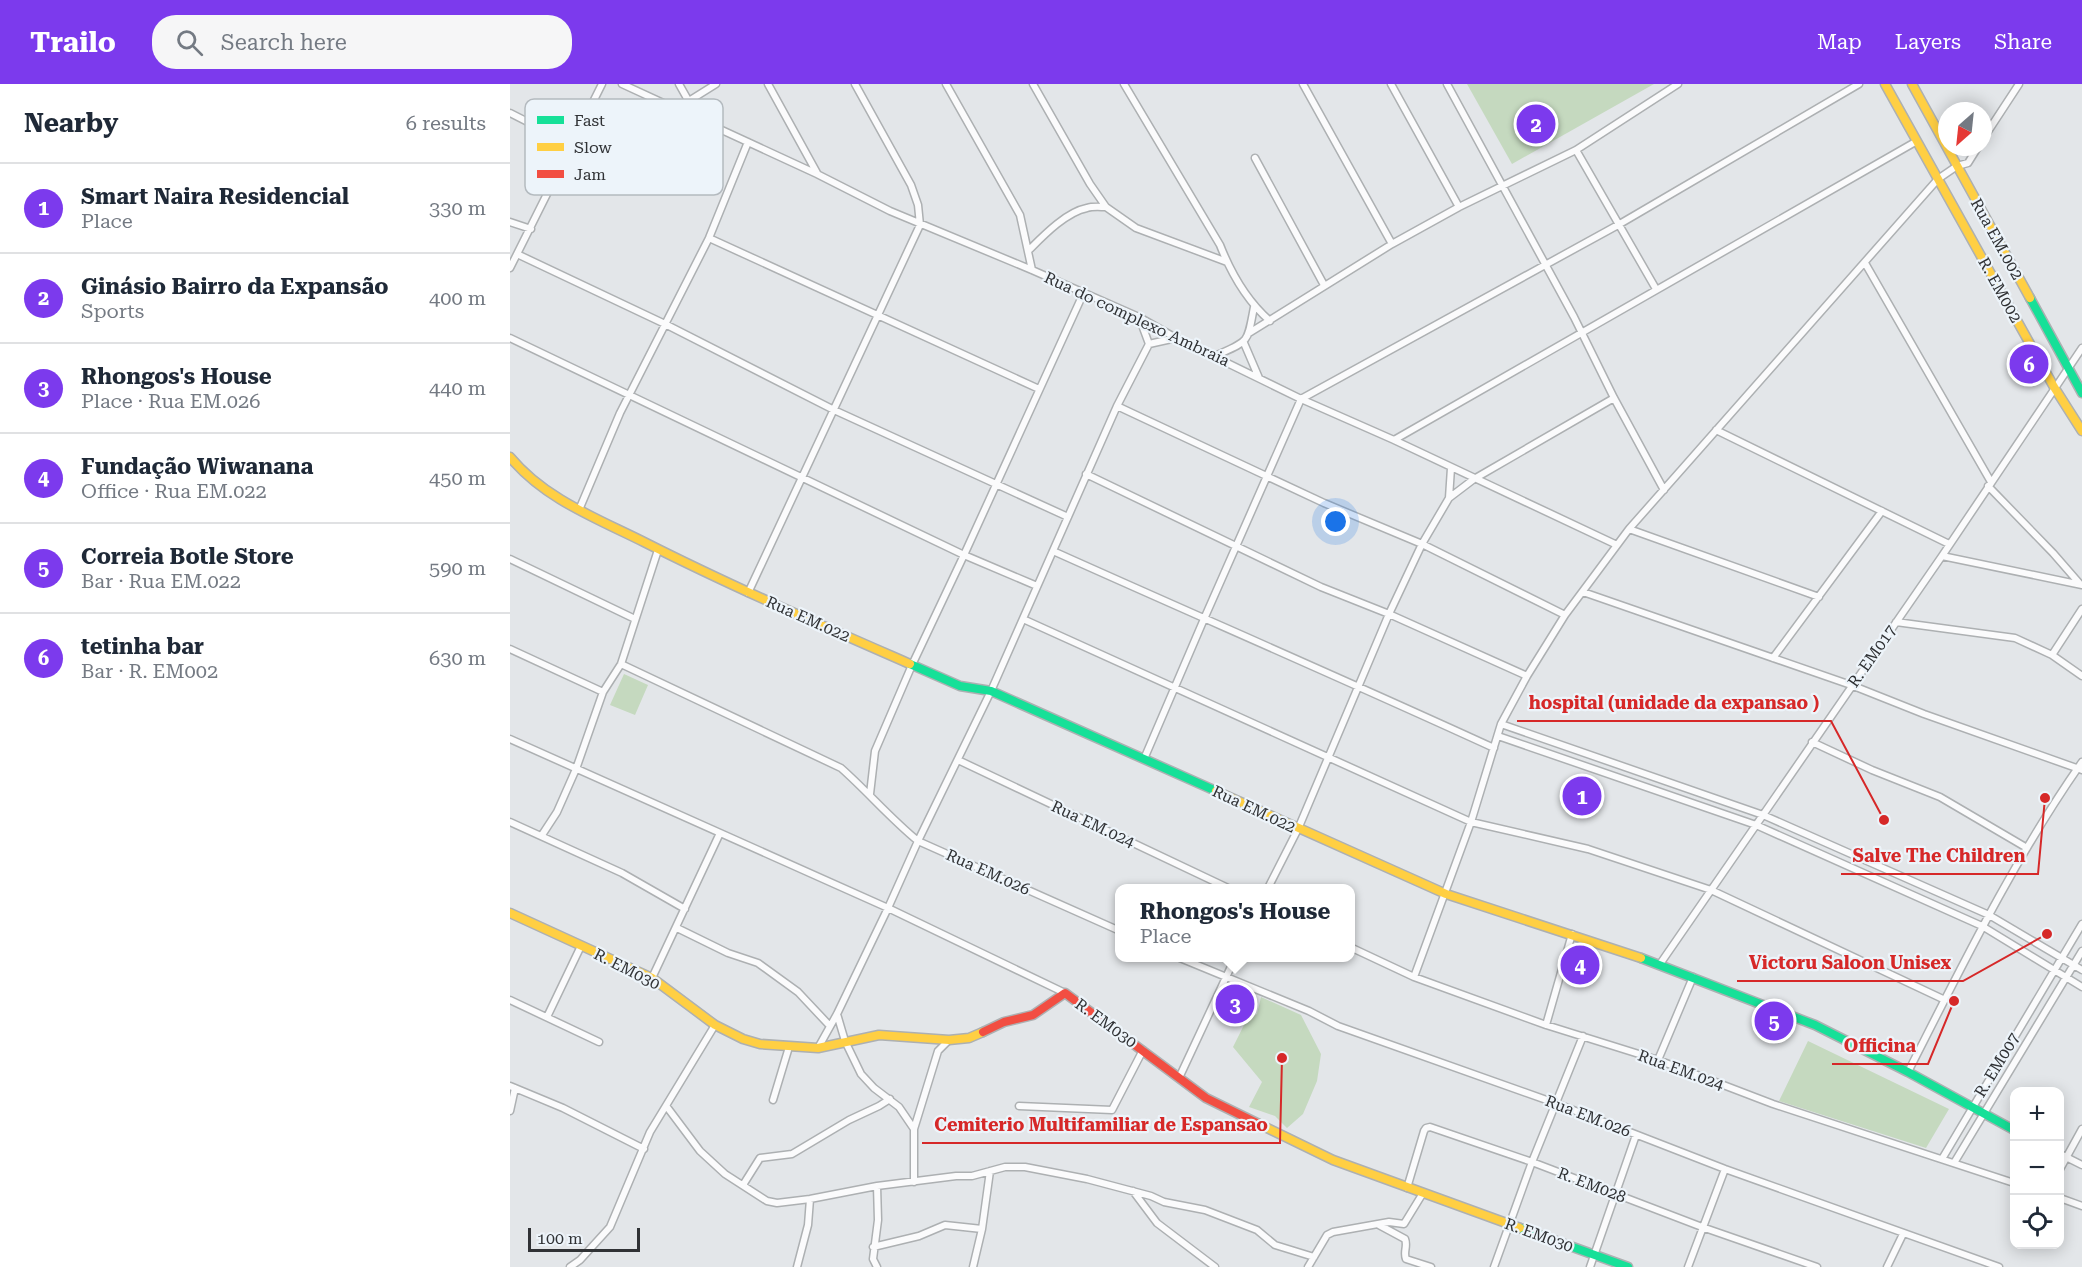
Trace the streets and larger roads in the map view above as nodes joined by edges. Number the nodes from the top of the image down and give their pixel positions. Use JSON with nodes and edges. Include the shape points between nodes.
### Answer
{"nodes":[{"id":1,"x":602,"y":84,"type":"edge"},
{"id":2,"x":622,"y":84,"type":"edge"},
{"id":3,"x":679,"y":84,"type":"edge"},
{"id":4,"x":716,"y":84,"type":"edge"},
{"id":5,"x":768,"y":84,"type":"edge"},
{"id":6,"x":855,"y":84,"type":"edge"},
{"id":7,"x":946,"y":84,"type":"edge"},
{"id":8,"x":1033,"y":84,"type":"edge"},
{"id":9,"x":1124,"y":84,"type":"edge"},
{"id":10,"x":1303,"y":84,"type":"edge"},
{"id":11,"x":1391,"y":84,"type":"edge"},
{"id":12,"x":1447,"y":84,"type":"edge"},
{"id":13,"x":1678,"y":84,"type":"edge"},
{"id":14,"x":1859,"y":84,"type":"edge"},
{"id":15,"x":1885,"y":84,"type":"edge"},
{"id":16,"x":1912,"y":84,"type":"edge"},
{"id":17,"x":2019,"y":84,"type":"edge"},
{"id":18,"x":595,"y":99,"type":"edge"},
{"id":19,"x":654,"y":99,"type":"edge"},
{"id":20,"x":687,"y":99,"type":"edge"},
{"id":21,"x":690,"y":99,"type":"edge"},
{"id":22,"x":510,"y":113,"type":"edge"},
{"id":23,"x":525,"y":121,"type":"edge"},
{"id":24,"x":1992,"y":126,"type":"edge"},
{"id":25,"x":723,"y":131,"type":"edge"},
{"id":26,"x":1917,"y":141,"type":"junction"},
{"id":27,"x":748,"y":142,"type":"junction"},
{"id":28,"x":1575,"y":150,"type":"junction"},
{"id":29,"x":1972,"y":156,"type":"edge"},
{"id":30,"x":1255,"y":158,"type":"dead end"},
{"id":31,"x":1957,"y":166,"type":"junction"},
{"id":32,"x":818,"y":174,"type":"junction"},
{"id":33,"x":1938,"y":179,"type":"junction"},
{"id":34,"x":1502,"y":187,"type":"junction"},
{"id":35,"x":548,"y":195,"type":"edge"},
{"id":36,"x":1106,"y":207,"type":"junction"},
{"id":37,"x":1458,"y":207,"type":"junction"},
{"id":38,"x":510,"y":222,"type":"edge"},
{"id":39,"x":920,"y":225,"type":"junction"},
{"id":40,"x":1618,"y":225,"type":"junction"},
{"id":41,"x":531,"y":229,"type":"junction"},
{"id":42,"x":709,"y":238,"type":"junction"},
{"id":43,"x":1392,"y":244,"type":"junction"},
{"id":44,"x":1029,"y":250,"type":"junction"},
{"id":45,"x":517,"y":254,"type":"junction"},
{"id":46,"x":1227,"y":262,"type":"junction"},
{"id":47,"x":1865,"y":263,"type":"junction"},
{"id":48,"x":1545,"y":264,"type":"junction"},
{"id":49,"x":510,"y":268,"type":"edge"},
{"id":50,"x":1032,"y":270,"type":"junction"},
{"id":51,"x":1324,"y":285,"type":"junction"},
{"id":52,"x":1656,"y":289,"type":"junction"},
{"id":53,"x":1084,"y":292,"type":"junction"},
{"id":54,"x":1254,"y":307,"type":"junction"},
{"id":55,"x":877,"y":315,"type":"junction"},
{"id":56,"x":1139,"y":316,"type":"junction"},
{"id":57,"x":1270,"y":321,"type":"junction"},
{"id":58,"x":665,"y":324,"type":"junction"},
{"id":59,"x":1249,"y":333,"type":"junction"},
{"id":60,"x":1582,"y":333,"type":"junction"},
{"id":61,"x":510,"y":338,"type":"edge"},
{"id":62,"x":1176,"y":338,"type":"junction"},
{"id":63,"x":1244,"y":343,"type":"junction"},
{"id":64,"x":1149,"y":344,"type":"junction"},
{"id":65,"x":2082,"y":348,"type":"edge"},
{"id":66,"x":1215,"y":356,"type":"junction"},
{"id":67,"x":2067,"y":368,"type":"junction"},
{"id":68,"x":1259,"y":378,"type":"junction"},
{"id":69,"x":2054,"y":387,"type":"junction"},
{"id":70,"x":1039,"y":389,"type":"junction"},
{"id":71,"x":2082,"y":393,"type":"edge"},
{"id":72,"x":629,"y":396,"type":"junction"},
{"id":73,"x":1614,"y":398,"type":"junction"},
{"id":74,"x":1301,"y":399,"type":"junction"},
{"id":75,"x":1117,"y":406,"type":"junction"},
{"id":76,"x":834,"y":410,"type":"junction"},
{"id":77,"x":1716,"y":430,"type":"junction"},
{"id":78,"x":2082,"y":431,"type":"edge"},
{"id":79,"x":1394,"y":440,"type":"junction"},
{"id":80,"x":510,"y":457,"type":"edge"},
{"id":81,"x":1451,"y":468,"type":"junction"},
{"id":82,"x":1086,"y":474,"type":"junction"},
{"id":83,"x":1267,"y":476,"type":"junction"},
{"id":84,"x":803,"y":478,"type":"junction"},
{"id":85,"x":1474,"y":479,"type":"junction"},
{"id":86,"x":997,"y":483,"type":"junction"},
{"id":87,"x":1989,"y":484,"type":"junction"},
{"id":88,"x":1664,"y":490,"type":"junction"},
{"id":89,"x":1449,"y":498,"type":"junction"},
{"id":90,"x":579,"y":510,"type":"junction"},
{"id":91,"x":1882,"y":511,"type":"junction"},
{"id":92,"x":1068,"y":517,"type":"junction"},
{"id":93,"x":1629,"y":529,"type":"junction"},
{"id":94,"x":1422,"y":544,"type":"junction"},
{"id":95,"x":1949,"y":544,"type":"junction"},
{"id":96,"x":1617,"y":545,"type":"junction"},
{"id":97,"x":1236,"y":547,"type":"junction"},
{"id":98,"x":658,"y":550,"type":"junction"},
{"id":99,"x":1053,"y":551,"type":"junction"},
{"id":100,"x":964,"y":555,"type":"junction"},
{"id":101,"x":1942,"y":556,"type":"junction"},
{"id":102,"x":510,"y":559,"type":"edge"},
{"id":103,"x":2081,"y":585,"type":"edge"},
{"id":104,"x":1037,"y":586,"type":"junction"},
{"id":105,"x":1583,"y":592,"type":"junction"},
{"id":106,"x":748,"y":593,"type":"junction"},
{"id":107,"x":1819,"y":597,"type":"junction"},
{"id":108,"x":2082,"y":609,"type":"edge"},
{"id":109,"x":1389,"y":614,"type":"junction"},
{"id":110,"x":1565,"y":615,"type":"junction"},
{"id":111,"x":635,"y":619,"type":"junction"},
{"id":112,"x":1023,"y":619,"type":"junction"},
{"id":113,"x":1203,"y":619,"type":"junction"},
{"id":114,"x":1896,"y":622,"type":"junction"},
{"id":115,"x":510,"y":650,"type":"edge"},
{"id":116,"x":2052,"y":655,"type":"junction"},
{"id":117,"x":1773,"y":658,"type":"junction"},
{"id":118,"x":621,"y":664,"type":"junction"},
{"id":119,"x":912,"y":665,"type":"junction"},
{"id":120,"x":1527,"y":676,"type":"junction"},
{"id":121,"x":2082,"y":676,"type":"edge"},
{"id":122,"x":1851,"y":685,"type":"junction"},
{"id":123,"x":1359,"y":686,"type":"junction"},
{"id":124,"x":1176,"y":688,"type":"junction"},
{"id":125,"x":991,"y":691,"type":"junction"},
{"id":126,"x":603,"y":692,"type":"junction"},
{"id":127,"x":1501,"y":724,"type":"junction"},
{"id":128,"x":1498,"y":736,"type":"junction"},
{"id":129,"x":510,"y":739,"type":"edge"},
{"id":130,"x":1812,"y":742,"type":"junction"},
{"id":131,"x":1494,"y":748,"type":"junction"},
{"id":132,"x":1329,"y":757,"type":"junction"},
{"id":133,"x":1144,"y":759,"type":"junction"},
{"id":134,"x":958,"y":760,"type":"junction"},
{"id":135,"x":2081,"y":767,"type":"edge"},
{"id":136,"x":576,"y":769,"type":"junction"},
{"id":137,"x":870,"y":794,"type":"junction"},
{"id":138,"x":1763,"y":814,"type":"junction"},
{"id":139,"x":510,"y":822,"type":"edge"},
{"id":140,"x":1472,"y":822,"type":"junction"},
{"id":141,"x":1756,"y":825,"type":"junction"},
{"id":142,"x":1298,"y":829,"type":"junction"},
{"id":143,"x":720,"y":833,"type":"junction"},
{"id":144,"x":542,"y":835,"type":"junction"},
{"id":145,"x":918,"y":841,"type":"junction"},
{"id":146,"x":2027,"y":848,"type":"junction"},
{"id":147,"x":1220,"y":884,"type":"edge"},
{"id":148,"x":1270,"y":884,"type":"edge"},
{"id":149,"x":1711,"y":890,"type":"junction"},
{"id":150,"x":1446,"y":894,"type":"junction"},
{"id":151,"x":685,"y":909,"type":"junction"},
{"id":152,"x":888,"y":909,"type":"junction"},
{"id":153,"x":510,"y":913,"type":"edge"},
{"id":154,"x":1989,"y":915,"type":"junction"},
{"id":155,"x":2082,"y":924,"type":"edge"},
{"id":156,"x":1982,"y":926,"type":"junction"},
{"id":157,"x":677,"y":928,"type":"junction"},
{"id":158,"x":1115,"y":929,"type":"edge"},
{"id":159,"x":1572,"y":934,"type":"junction"},
{"id":160,"x":581,"y":946,"type":"junction"},
{"id":161,"x":1355,"y":948,"type":"edge"},
{"id":162,"x":2082,"y":951,"type":"edge"},
{"id":163,"x":2061,"y":958,"type":"junction"},
{"id":164,"x":1192,"y":962,"type":"edge"},
{"id":165,"x":1233,"y":962,"type":"edge"},
{"id":166,"x":1660,"y":964,"type":"junction"},
{"id":167,"x":2073,"y":965,"type":"junction"},
{"id":168,"x":2053,"y":970,"type":"junction"},
{"id":169,"x":2082,"y":970,"type":"edge"},
{"id":170,"x":1226,"y":977,"type":"junction"},
{"id":171,"x":1414,"y":977,"type":"junction"},
{"id":172,"x":1693,"y":977,"type":"junction"},
{"id":173,"x":2065,"y":977,"type":"junction"},
{"id":174,"x":652,"y":978,"type":"junction"},
{"id":175,"x":2082,"y":987,"type":"edge"},
{"id":176,"x":1065,"y":993,"type":"junction"},
{"id":177,"x":510,"y":1000,"type":"edge"},
{"id":178,"x":1945,"y":1000,"type":"junction"},
{"id":179,"x":837,"y":1014,"type":"junction"},
{"id":180,"x":547,"y":1017,"type":"junction"},
{"id":181,"x":1546,"y":1024,"type":"junction"},
{"id":182,"x":715,"y":1025,"type":"junction"},
{"id":183,"x":830,"y":1025,"type":"junction"},
{"id":184,"x":1583,"y":1036,"type":"junction"},
{"id":185,"x":949,"y":1040,"type":"junction"},
{"id":186,"x":845,"y":1041,"type":"junction"},
{"id":187,"x":599,"y":1042,"type":"dead end"},
{"id":188,"x":789,"y":1047,"type":"junction"},
{"id":189,"x":818,"y":1048,"type":"junction"},
{"id":190,"x":1143,"y":1050,"type":"junction"},
{"id":191,"x":1658,"y":1060,"type":"junction"},
{"id":192,"x":1908,"y":1072,"type":"junction"},
{"id":193,"x":1179,"y":1078,"type":"junction"},
{"id":194,"x":512,"y":1087,"type":"edge"},
{"id":195,"x":890,"y":1099,"type":"junction"},
{"id":196,"x":773,"y":1100,"type":"dead end"},
{"id":197,"x":1555,"y":1103,"type":"junction"},
{"id":198,"x":1019,"y":1106,"type":"dead end"},
{"id":199,"x":667,"y":1107,"type":"junction"},
{"id":200,"x":1972,"y":1107,"type":"junction"},
{"id":201,"x":510,"y":1111,"type":"edge"},
{"id":202,"x":1984,"y":1114,"type":"junction"},
{"id":203,"x":2010,"y":1128,"type":"edge"},
{"id":204,"x":914,"y":1129,"type":"junction"},
{"id":205,"x":2082,"y":1129,"type":"edge"},
{"id":206,"x":1636,"y":1135,"type":"junction"},
{"id":207,"x":644,"y":1149,"type":"junction"},
{"id":208,"x":2064,"y":1155,"type":"edge"},
{"id":209,"x":2064,"y":1156,"type":"edge"},
{"id":210,"x":1942,"y":1160,"type":"junction"},
{"id":211,"x":1532,"y":1162,"type":"junction"},
{"id":212,"x":1954,"y":1163,"type":"junction"},
{"id":213,"x":2082,"y":1165,"type":"edge"},
{"id":214,"x":1725,"y":1169,"type":"junction"},
{"id":215,"x":990,"y":1171,"type":"junction"},
{"id":216,"x":914,"y":1182,"type":"junction"},
{"id":217,"x":2010,"y":1182,"type":"edge"},
{"id":218,"x":743,"y":1185,"type":"junction"},
{"id":219,"x":877,"y":1186,"type":"junction"},
{"id":220,"x":1407,"y":1188,"type":"junction"},
{"id":221,"x":1133,"y":1191,"type":"junction"},
{"id":222,"x":1423,"y":1193,"type":"junction"},
{"id":223,"x":1617,"y":1194,"type":"junction"},
{"id":224,"x":1151,"y":1196,"type":"junction"},
{"id":225,"x":810,"y":1199,"type":"junction"},
{"id":226,"x":2064,"y":1199,"type":"edge"},
{"id":227,"x":1144,"y":1206,"type":"junction"},
{"id":228,"x":2082,"y":1206,"type":"edge"},
{"id":229,"x":1509,"y":1224,"type":"junction"},
{"id":230,"x":1378,"y":1225,"type":"junction"},
{"id":231,"x":1702,"y":1227,"type":"junction"},
{"id":232,"x":982,"y":1229,"type":"junction"},
{"id":233,"x":1903,"y":1234,"type":"junction"},
{"id":234,"x":873,"y":1247,"type":"junction"},
{"id":235,"x":1595,"y":1255,"type":"junction"},
{"id":236,"x":1314,"y":1257,"type":"junction"},
{"id":237,"x":1796,"y":1260,"type":"junction"},
{"id":238,"x":1990,"y":1265,"type":"edge"},
{"id":239,"x":570,"y":1267,"type":"edge"},
{"id":240,"x":797,"y":1267,"type":"edge"},
{"id":241,"x":877,"y":1267,"type":"edge"},
{"id":242,"x":973,"y":1267,"type":"edge"},
{"id":243,"x":1215,"y":1267,"type":"edge"},
{"id":244,"x":1308,"y":1267,"type":"edge"},
{"id":245,"x":1431,"y":1267,"type":"edge"},
{"id":246,"x":1494,"y":1267,"type":"edge"},
{"id":247,"x":1590,"y":1267,"type":"edge"},
{"id":248,"x":1628,"y":1267,"type":"edge"},
{"id":249,"x":1688,"y":1267,"type":"edge"},
{"id":250,"x":1793,"y":1267,"type":"edge"},
{"id":251,"x":1817,"y":1267,"type":"edge"},
{"id":252,"x":1887,"y":1267,"type":"edge"},
{"id":253,"x":1999,"y":1267,"type":"edge"}],
"edges":[{"from":1,"to":18,"type":"street"},
{"from":2,"to":19,"type":"street","name":"Rua do complexo Ambraia"},
{"from":3,"to":20,"type":"street"},
{"from":4,"to":21,"type":"street"},
{"from":5,"to":32,"type":"street"},
{"from":6,"to":39,"type":"street","via":[[911,185]]},
{"from":7,"to":44,"type":"street","via":[[1020,215]]},
{"from":8,"to":36,"type":"street"},
{"from":9,"to":46,"type":"street"},
{"from":10,"to":43,"type":"street"},
{"from":11,"to":37,"type":"street"},
{"from":12,"to":34,"type":"street"},
{"from":13,"to":28,"type":"street"},
{"from":14,"to":40,"type":"street"},
{"from":15,"to":26,"type":"street"},
{"from":16,"to":31,"type":"street","name":"Rua EM.002"},
{"from":17,"to":24,"type":"street"},
{"from":22,"to":23,"type":"street"},
{"from":25,"to":27,"type":"street","name":"Rua do complexo Ambraia"},
{"from":26,"to":33,"type":"street"},
{"from":26,"to":52,"type":"street"},
{"from":27,"to":32,"type":"street","name":"Rua do complexo Ambraia"},
{"from":27,"to":42,"type":"street"},
{"from":28,"to":34,"type":"street"},
{"from":28,"to":40,"type":"street"},
{"from":29,"to":31,"type":"street","via":[[1968,163]]},
{"from":30,"to":51,"type":"street"},
{"from":31,"to":33,"type":"street"},
{"from":31,"to":67,"type":"street","name":"Rua EM.002"},
{"from":32,"to":39,"type":"street","name":"Rua do complexo Ambraia"},
{"from":33,"to":47,"type":"street"},
{"from":33,"to":69,"type":"street","name":"R. EM002"},
{"from":34,"to":37,"type":"street"},
{"from":34,"to":48,"type":"street"},
{"from":35,"to":41,"type":"street"},
{"from":36,"to":44,"type":"street","via":[[1082,210],[1053,226]]},
{"from":36,"to":46,"type":"street","via":[[1136,228]]},
{"from":37,"to":43,"type":"street"},
{"from":38,"to":41,"type":"street"},
{"from":39,"to":50,"type":"street","name":"Rua do complexo Ambraia"},
{"from":39,"to":55,"type":"street"},
{"from":40,"to":48,"type":"street"},
{"from":40,"to":52,"type":"street"},
{"from":41,"to":45,"type":"street"},
{"from":42,"to":55,"type":"street"},
{"from":42,"to":58,"type":"street"},
{"from":43,"to":51,"type":"street"},
{"from":44,"to":50,"type":"street"},
{"from":45,"to":49,"type":"street"},
{"from":45,"to":58,"type":"street"},
{"from":46,"to":54,"type":"street"},
{"from":47,"to":77,"type":"street"},
{"from":47,"to":87,"type":"street"},
{"from":48,"to":60,"type":"street"},
{"from":48,"to":74,"type":"street"},
{"from":50,"to":53,"type":"street","name":"Rua do complexo Ambraia"},
{"from":51,"to":57,"type":"street"},
{"from":52,"to":60,"type":"street"},
{"from":53,"to":56,"type":"street","name":"Rua do complexo Ambraia"},
{"from":53,"to":70,"type":"street"},
{"from":54,"to":57,"type":"street"},
{"from":54,"to":59,"type":"street"},
{"from":55,"to":70,"type":"street"},
{"from":55,"to":76,"type":"street"},
{"from":56,"to":62,"type":"street","name":"Rua do complexo Ambraia"},
{"from":56,"to":64,"type":"street"},
{"from":57,"to":59,"type":"street"},
{"from":58,"to":72,"type":"street"},
{"from":58,"to":76,"type":"street"},
{"from":59,"to":63,"type":"street"},
{"from":60,"to":73,"type":"street"},
{"from":60,"to":79,"type":"street"},
{"from":61,"to":72,"type":"street"},
{"from":62,"to":64,"type":"street"},
{"from":62,"to":66,"type":"street","name":"Rua do complexo Ambraia"},
{"from":63,"to":66,"type":"street"},
{"from":63,"to":68,"type":"street"},
{"from":64,"to":75,"type":"street"},
{"from":65,"to":67,"type":"street","name":"R. EM017"},
{"from":66,"to":68,"type":"street","name":"Rua do complexo Ambraia"},
{"from":67,"to":69,"type":"street","name":"R. EM017"},
{"from":67,"to":71,"type":"street","name":"Rua EM.002"},
{"from":68,"to":74,"type":"street","name":"Rua do complexo Ambraia"},
{"from":69,"to":78,"type":"street","name":"R. EM002"},
{"from":69,"to":87,"type":"street","name":"R. EM017"},
{"from":70,"to":86,"type":"street"},
{"from":72,"to":84,"type":"street"},
{"from":72,"to":90,"type":"street"},
{"from":73,"to":85,"type":"street"},
{"from":73,"to":88,"type":"street"},
{"from":74,"to":79,"type":"street","name":"Rua do complexo Ambraia"},
{"from":74,"to":83,"type":"street"},
{"from":75,"to":82,"type":"street"},
{"from":75,"to":83,"type":"street"},
{"from":76,"to":84,"type":"street"},
{"from":76,"to":86,"type":"street"},
{"from":77,"to":88,"type":"street"},
{"from":77,"to":91,"type":"street"},
{"from":79,"to":81,"type":"street","name":"Rua do complexo Ambraia"},
{"from":80,"to":90,"type":"street","name":"Rua EM.022","via":[[532,481]]},
{"from":81,"to":85,"type":"street","name":"Rua do complexo Ambraia"},
{"from":81,"to":89,"type":"street"},
{"from":82,"to":92,"type":"street"},
{"from":82,"to":97,"type":"street"},
{"from":83,"to":94,"type":"street"},
{"from":83,"to":97,"type":"street"},
{"from":84,"to":100,"type":"street"},
{"from":84,"to":106,"type":"street"},
{"from":85,"to":89,"type":"street"},
{"from":85,"to":96,"type":"street","name":"Rua do complexo Ambraia"},
{"from":86,"to":92,"type":"street"},
{"from":86,"to":100,"type":"street"},
{"from":87,"to":95,"type":"street","name":"R. EM017"},
{"from":87,"to":103,"type":"street"},
{"from":88,"to":93,"type":"street"},
{"from":89,"to":94,"type":"street"},
{"from":90,"to":98,"type":"street","name":"Rua EM.022"},
{"from":91,"to":95,"type":"street"},
{"from":91,"to":107,"type":"street"},
{"from":92,"to":99,"type":"street"},
{"from":93,"to":96,"type":"street"},
{"from":93,"to":107,"type":"street"},
{"from":94,"to":109,"type":"street"},
{"from":94,"to":110,"type":"street"},
{"from":95,"to":101,"type":"street","name":"R. EM017"},
{"from":96,"to":105,"type":"street"},
{"from":97,"to":109,"type":"street"},
{"from":97,"to":113,"type":"street"},
{"from":98,"to":106,"type":"street","name":"Rua EM.022"},
{"from":98,"to":111,"type":"street"},
{"from":99,"to":104,"type":"street"},
{"from":99,"to":113,"type":"street"},
{"from":100,"to":104,"type":"street"},
{"from":100,"to":119,"type":"street"},
{"from":101,"to":103,"type":"street"},
{"from":101,"to":114,"type":"street","name":"R. EM017"},
{"from":102,"to":111,"type":"street"},
{"from":104,"to":112,"type":"street"},
{"from":105,"to":110,"type":"street"},
{"from":105,"to":117,"type":"street"},
{"from":106,"to":119,"type":"street","name":"Rua EM.022"},
{"from":107,"to":117,"type":"street"},
{"from":108,"to":116,"type":"street"},
{"from":109,"to":120,"type":"street"},
{"from":109,"to":123,"type":"street"},
{"from":110,"to":120,"type":"street"},
{"from":111,"to":118,"type":"street"},
{"from":112,"to":124,"type":"street"},
{"from":112,"to":125,"type":"street"},
{"from":113,"to":123,"type":"street"},
{"from":113,"to":124,"type":"street"},
{"from":114,"to":116,"type":"street","via":[[2016,638]]},
{"from":114,"to":122,"type":"street","name":"R. EM017"},
{"from":115,"to":126,"type":"street"},
{"from":116,"to":121,"type":"street"},
{"from":117,"to":122,"type":"street"},
{"from":118,"to":126,"type":"street"},
{"from":118,"to":137,"type":"street","name":"Rua EM.026","via":[[841,768]]},
{"from":119,"to":125,"type":"street","name":"Rua EM.022","via":[[960,686]]},
{"from":119,"to":137,"type":"street","via":[[874,751]]},
{"from":120,"to":127,"type":"street"},
{"from":122,"to":130,"type":"street","name":"R. EM017"},
{"from":122,"to":135,"type":"street"},
{"from":123,"to":131,"type":"street"},
{"from":123,"to":132,"type":"street"},
{"from":124,"to":132,"type":"street"},
{"from":124,"to":133,"type":"street"},
{"from":125,"to":133,"type":"street","name":"Rua EM.022"},
{"from":125,"to":134,"type":"street"},
{"from":126,"to":136,"type":"street"},
{"from":127,"to":128,"type":"street"},
{"from":127,"to":138,"type":"street"},
{"from":128,"to":131,"type":"street"},
{"from":128,"to":141,"type":"street"},
{"from":129,"to":136,"type":"street"},
{"from":130,"to":138,"type":"street","name":"R. EM017"},
{"from":130,"to":146,"type":"street","via":[[1940,797]]},
{"from":131,"to":140,"type":"street"},
{"from":132,"to":140,"type":"street"},
{"from":132,"to":142,"type":"street"},
{"from":133,"to":142,"type":"street","name":"Rua EM.022"},
{"from":134,"to":145,"type":"street"},
{"from":134,"to":147,"type":"street","name":"Rua EM.024"},
{"from":135,"to":146,"type":"street"},
{"from":136,"to":143,"type":"street"},
{"from":136,"to":144,"type":"street"},
{"from":137,"to":145,"type":"street","name":"Rua EM.026"},
{"from":138,"to":141,"type":"street","name":"R. EM017"},
{"from":138,"to":154,"type":"street"},
{"from":139,"to":144,"type":"street"},
{"from":140,"to":149,"type":"street","via":[[1588,849]]},
{"from":140,"to":150,"type":"street"},
{"from":141,"to":149,"type":"street","name":"R. EM017"},
{"from":141,"to":156,"type":"street"},
{"from":142,"to":148,"type":"street"},
{"from":142,"to":150,"type":"street","name":"Rua EM.022"},
{"from":143,"to":151,"type":"street"},
{"from":143,"to":152,"type":"street"},
{"from":144,"to":151,"type":"street","via":[[622,873]]},
{"from":145,"to":152,"type":"street"},
{"from":145,"to":158,"type":"street","name":"Rua EM.026"},
{"from":146,"to":154,"type":"street"},
{"from":149,"to":166,"type":"street","name":"R. EM017"},
{"from":149,"to":178,"type":"street"},
{"from":150,"to":159,"type":"street","name":"Rua EM.022"},
{"from":150,"to":171,"type":"street"},
{"from":151,"to":157,"type":"street"},
{"from":152,"to":176,"type":"street"},
{"from":152,"to":179,"type":"street"},
{"from":153,"to":160,"type":"street","name":"R. EM030"},
{"from":154,"to":156,"type":"street"},
{"from":154,"to":163,"type":"street"},
{"from":155,"to":163,"type":"street","name":"R. EM007"},
{"from":156,"to":168,"type":"street"},
{"from":156,"to":178,"type":"street"},
{"from":157,"to":174,"type":"street"},
{"from":157,"to":183,"type":"street","via":[[758,963],[798,992]]},
{"from":159,"to":166,"type":"street","name":"Rua EM.022"},
{"from":159,"to":181,"type":"street"},
{"from":160,"to":174,"type":"street","name":"R. EM030"},
{"from":160,"to":180,"type":"street"},
{"from":161,"to":171,"type":"street","name":"Rua EM.024"},
{"from":162,"to":167,"type":"street","name":"R. EM007"},
{"from":163,"to":167,"type":"street"},
{"from":163,"to":168,"type":"street","name":"R. EM007"},
{"from":164,"to":170,"type":"street","name":"Rua EM.026"},
{"from":165,"to":170,"type":"street"},
{"from":166,"to":172,"type":"street","name":"Rua EM.022"},
{"from":167,"to":169,"type":"street"},
{"from":167,"to":173,"type":"street","name":"R. EM007"},
{"from":168,"to":173,"type":"street"},
{"from":168,"to":200,"type":"street","name":"R. EM007"},
{"from":170,"to":193,"type":"street"},
{"from":170,"to":197,"type":"street","name":"Rua EM.026","via":[[1338,1026]]},
{"from":171,"to":181,"type":"street","name":"Rua EM.024"},
{"from":172,"to":191,"type":"street"},
{"from":172,"to":192,"type":"street","name":"Rua EM.022","via":[[1815,1025]]},
{"from":173,"to":175,"type":"street"},
{"from":173,"to":202,"type":"street","name":"R. EM007"},
{"from":174,"to":182,"type":"street","name":"R. EM030"},
{"from":176,"to":185,"type":"street","name":"R. EM030","via":[[1033,1015],[1004,1022],[969,1038]]},
{"from":176,"to":190,"type":"street","name":"R. EM030"},
{"from":177,"to":180,"type":"street"},
{"from":178,"to":192,"type":"street"},
{"from":179,"to":183,"type":"street"},
{"from":179,"to":186,"type":"street"},
{"from":180,"to":187,"type":"street"},
{"from":181,"to":184,"type":"street","name":"Rua EM.024"},
{"from":182,"to":188,"type":"street","name":"R. EM030","via":[[743,1039]]},
{"from":182,"to":199,"type":"street"},
{"from":183,"to":189,"type":"street"},
{"from":184,"to":191,"type":"street","name":"Rua EM.024"},
{"from":184,"to":197,"type":"street"},
{"from":185,"to":186,"type":"street","name":"R. EM030","via":[[879,1035]]},
{"from":185,"to":204,"type":"street","via":[[938,1051]]},
{"from":186,"to":189,"type":"street","name":"R. EM030"},
{"from":186,"to":195,"type":"street","via":[[861,1074]]},
{"from":188,"to":189,"type":"street","name":"R. EM030"},
{"from":188,"to":196,"type":"street"},
{"from":190,"to":193,"type":"street","name":"R. EM030"},
{"from":190,"to":198,"type":"street","via":[[1112,1110]]},
{"from":191,"to":210,"type":"street","name":"Rua EM.024","via":[[1773,1104]]},
{"from":192,"to":200,"type":"street","name":"Rua EM.022"},
{"from":193,"to":220,"type":"street","name":"R. EM030","via":[[1206,1098],[1333,1160]]},
{"from":194,"to":201,"type":"street"},
{"from":194,"to":207,"type":"street"},
{"from":195,"to":204,"type":"street"},
{"from":195,"to":218,"type":"street","via":[[792,1154],[760,1158]]},
{"from":197,"to":206,"type":"street","name":"Rua EM.026"},
{"from":197,"to":211,"type":"street"},
{"from":199,"to":207,"type":"street"},
{"from":199,"to":218,"type":"street","via":[[700,1151]]},
{"from":200,"to":202,"type":"street","name":"Rua EM.022"},
{"from":200,"to":210,"type":"street","name":"R. EM007"},
{"from":202,"to":203,"type":"street","name":"Rua EM.022"},
{"from":202,"to":212,"type":"street","name":"R. EM007"},
{"from":204,"to":216,"type":"street"},
{"from":205,"to":208,"type":"street"},
{"from":206,"to":214,"type":"street","name":"Rua EM.026"},
{"from":206,"to":223,"type":"street"},
{"from":207,"to":239,"type":"street","via":[[610,1227]]},
{"from":209,"to":213,"type":"street"},
{"from":210,"to":212,"type":"street","name":"Rua EM.024"},
{"from":211,"to":220,"type":"street","name":"R. EM028","via":[[1426,1128]]},
{"from":211,"to":223,"type":"street","name":"R. EM028"},
{"from":211,"to":229,"type":"street"},
{"from":212,"to":217,"type":"street","name":"Rua EM.024"},
{"from":214,"to":231,"type":"street"},
{"from":214,"to":233,"type":"street","name":"Rua EM.026"},
{"from":215,"to":216,"type":"street"},
{"from":215,"to":221,"type":"street","via":[[1025,1167]]},
{"from":215,"to":232,"type":"street"},
{"from":216,"to":219,"type":"street"},
{"from":218,"to":225,"type":"street","via":[[767,1201]]},
{"from":219,"to":225,"type":"street"},
{"from":219,"to":234,"type":"street","via":[[878,1220]]},
{"from":220,"to":222,"type":"street","name":"R. EM030"},
{"from":221,"to":224,"type":"street"},
{"from":221,"to":227,"type":"street"},
{"from":222,"to":229,"type":"street","name":"R. EM030"},
{"from":222,"to":230,"type":"street","via":[[1404,1224]]},
{"from":223,"to":231,"type":"street","name":"R. EM028"},
{"from":223,"to":235,"type":"street"},
{"from":224,"to":227,"type":"street"},
{"from":224,"to":236,"type":"street","via":[[1226,1217],[1257,1230],[1275,1245]]},
{"from":225,"to":240,"type":"street"},
{"from":226,"to":228,"type":"street"},
{"from":227,"to":243,"type":"street","via":[[1158,1223]]},
{"from":229,"to":235,"type":"street","name":"R. EM030"},
{"from":229,"to":246,"type":"street"},
{"from":230,"to":236,"type":"street","via":[[1327,1235]]},
{"from":230,"to":245,"type":"street","via":[[1405,1239],[1406,1258]]},
{"from":231,"to":237,"type":"street","name":"R. EM028"},
{"from":231,"to":249,"type":"street"},
{"from":232,"to":234,"type":"street","via":[[945,1225]]},
{"from":232,"to":242,"type":"street"},
{"from":233,"to":238,"type":"street","name":"Rua EM.026"},
{"from":233,"to":252,"type":"street"},
{"from":234,"to":241,"type":"street"},
{"from":235,"to":247,"type":"street"},
{"from":235,"to":248,"type":"street","name":"R. EM030"},
{"from":236,"to":244,"type":"street"},
{"from":237,"to":250,"type":"street"},
{"from":237,"to":251,"type":"street","name":"R. EM028"},
{"from":238,"to":253,"type":"street","name":"Rua EM.026"}]}
